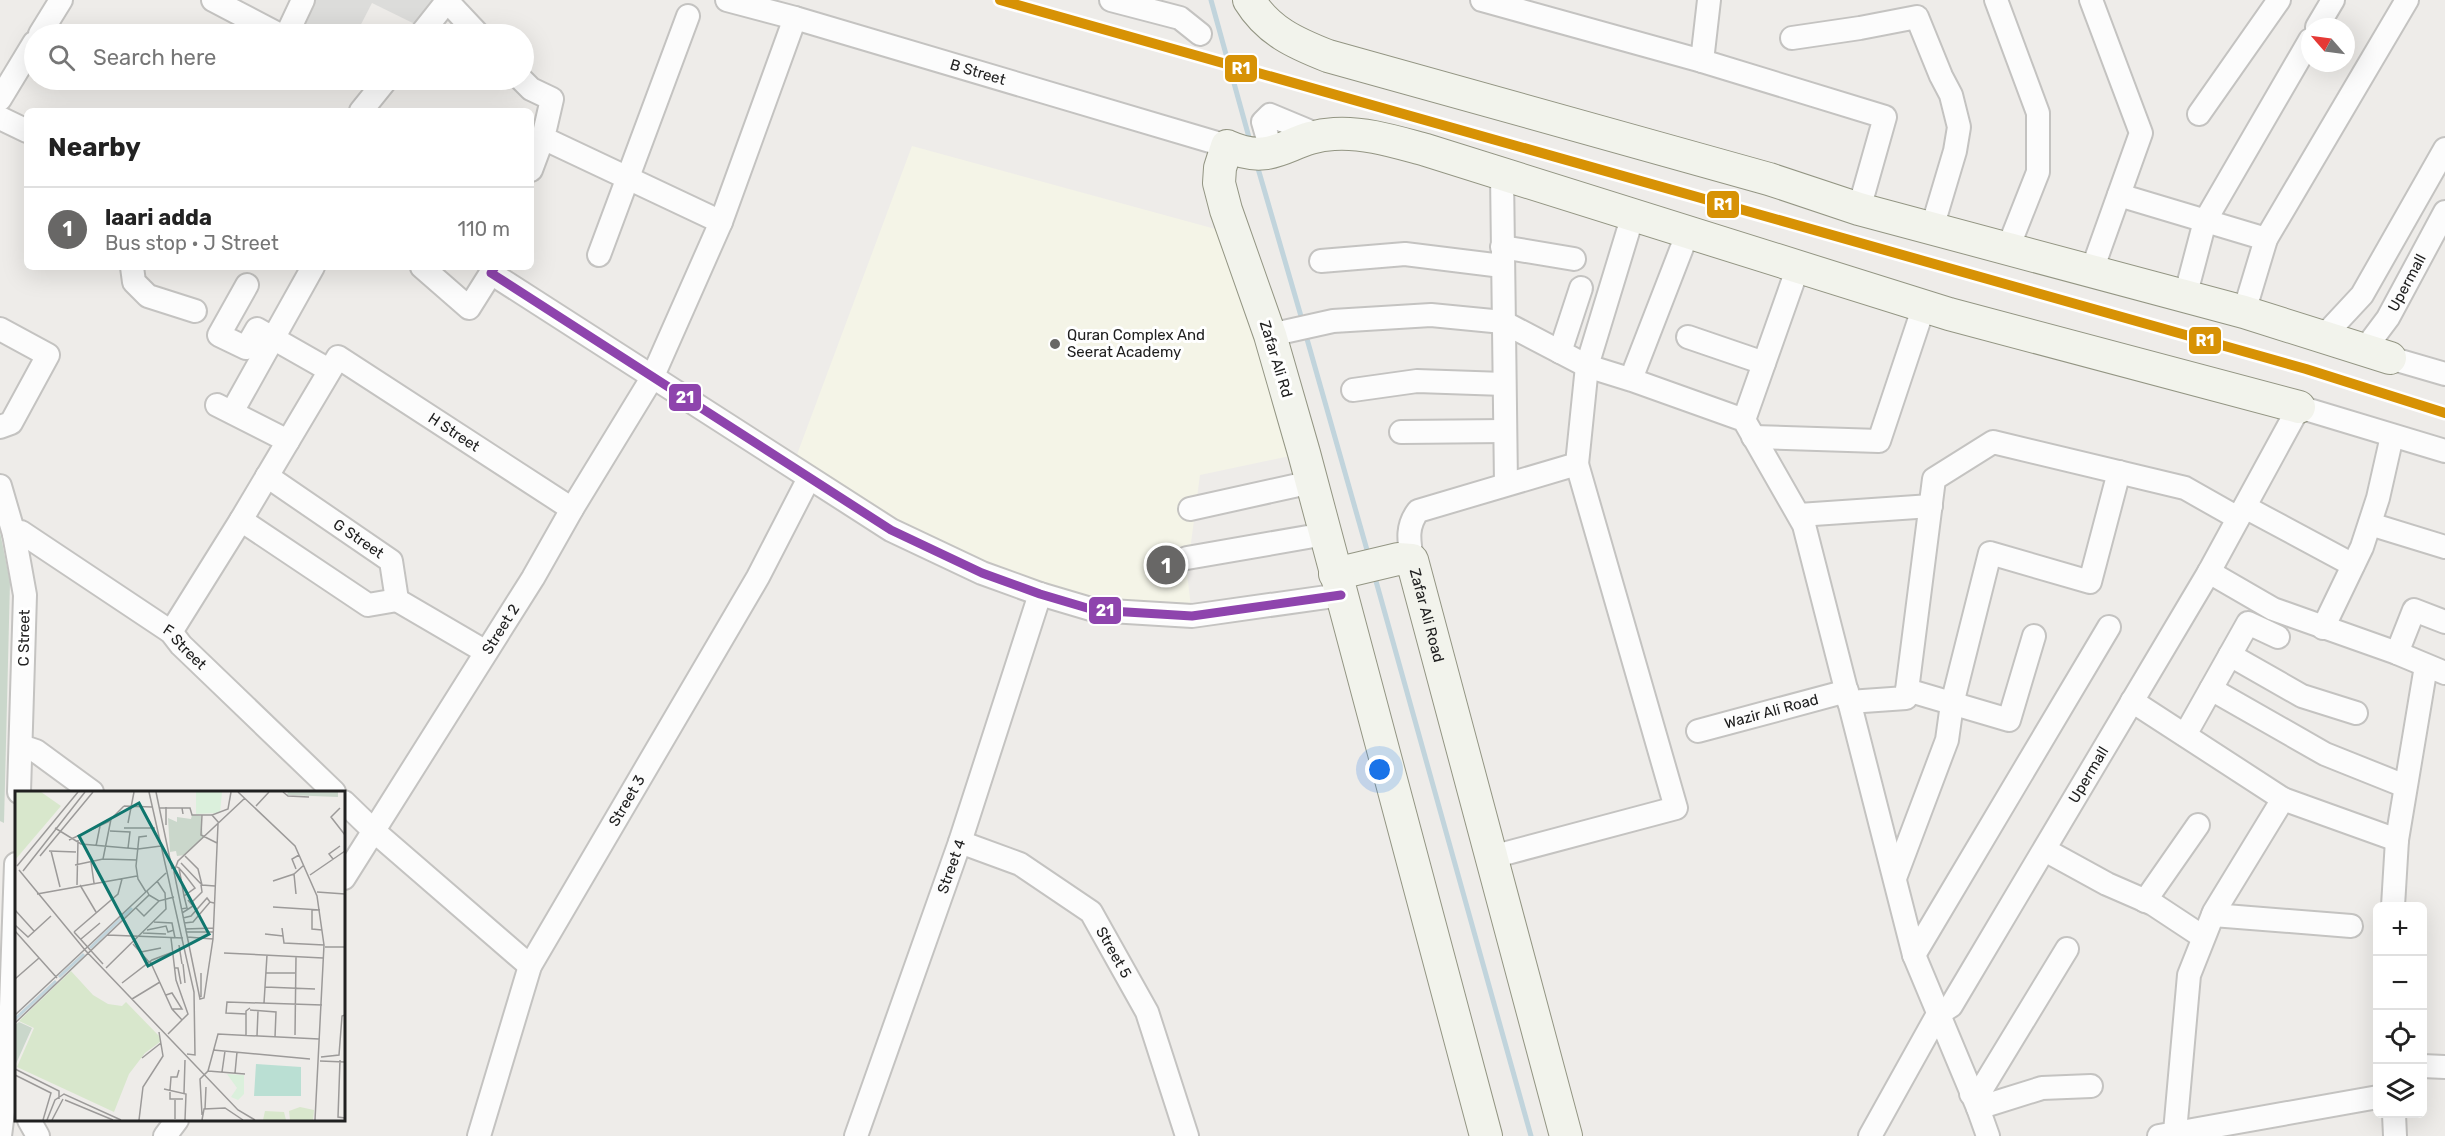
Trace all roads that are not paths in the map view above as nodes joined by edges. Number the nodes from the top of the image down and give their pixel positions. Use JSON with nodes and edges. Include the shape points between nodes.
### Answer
{"nodes":[{"id":1,"x":61,"y":0,"type":"edge"},
{"id":2,"x":213,"y":0,"type":"edge"},
{"id":3,"x":303,"y":0,"type":"edge"},
{"id":4,"x":727,"y":0,"type":"edge"},
{"id":5,"x":1111,"y":0,"type":"edge"},
{"id":6,"x":1249,"y":0,"type":"edge"},
{"id":7,"x":1482,"y":0,"type":"edge"},
{"id":8,"x":1709,"y":0,"type":"edge"},
{"id":9,"x":1996,"y":0,"type":"edge"},
{"id":10,"x":2091,"y":0,"type":"edge"},
{"id":11,"x":2279,"y":0,"type":"edge"},
{"id":12,"x":2333,"y":0,"type":"edge"},
{"id":13,"x":2407,"y":0,"type":"edge"},
{"id":14,"x":447,"y":1,"type":"edge"},
{"id":15,"x":1180,"y":9,"type":"edge"},
{"id":16,"x":688,"y":16,"type":"dead end"},
{"id":17,"x":795,"y":18,"type":"junction"},
{"id":18,"x":2322,"y":18,"type":"edge"},
{"id":19,"x":46,"y":24,"type":"edge"},
{"id":20,"x":259,"y":24,"type":"edge"},
{"id":21,"x":292,"y":24,"type":"edge"},
{"id":22,"x":429,"y":24,"type":"edge"},
{"id":23,"x":469,"y":24,"type":"edge"},
{"id":24,"x":1200,"y":34,"type":"dead end"},
{"id":25,"x":1792,"y":38,"type":"dead end"},
{"id":26,"x":2301,"y":56,"type":"edge"},
{"id":27,"x":24,"y":59,"type":"edge"},
{"id":28,"x":1702,"y":61,"type":"junction"},
{"id":29,"x":378,"y":90,"type":"edge"},
{"id":30,"x":533,"y":90,"type":"edge"},
{"id":31,"x":0,"y":99,"type":"edge"},
{"id":32,"x":364,"y":108,"type":"edge"},
{"id":33,"x":2199,"y":114,"type":"dead end"},
{"id":34,"x":0,"y":118,"type":"edge"},
{"id":35,"x":24,"y":130,"type":"edge"},
{"id":36,"x":543,"y":138,"type":"junction"},
{"id":37,"x":2445,"y":148,"type":"edge"},
{"id":38,"x":1253,"y":152,"type":"junction"},
{"id":39,"x":534,"y":162,"type":"edge"},
{"id":40,"x":1502,"y":174,"type":"junction"},
{"id":41,"x":628,"y":178,"type":"junction"},
{"id":42,"x":2119,"y":195,"type":"junction"},
{"id":43,"x":1859,"y":209,"type":"junction"},
{"id":44,"x":2445,"y":212,"type":"edge"},
{"id":45,"x":1633,"y":215,"type":"junction"},
{"id":46,"x":2205,"y":221,"type":"junction"},
{"id":47,"x":721,"y":222,"type":"junction"},
{"id":48,"x":1932,"y":228,"type":"junction"},
{"id":49,"x":1688,"y":232,"type":"junction"},
{"id":50,"x":2266,"y":238,"type":"junction"},
{"id":51,"x":2008,"y":248,"type":"junction"},
{"id":52,"x":599,"y":255,"type":"dead end"},
{"id":53,"x":1502,"y":256,"type":"junction"},
{"id":54,"x":1574,"y":259,"type":"dead end"},
{"id":55,"x":1322,"y":261,"type":"dead end"},
{"id":56,"x":1798,"y":267,"type":"junction"},
{"id":57,"x":132,"y":270,"type":"edge"},
{"id":58,"x":311,"y":270,"type":"edge"},
{"id":59,"x":425,"y":270,"type":"edge"},
{"id":60,"x":493,"y":270,"type":"edge"},
{"id":61,"x":2092,"y":270,"type":"junction"},
{"id":62,"x":247,"y":285,"type":"dead end"},
{"id":63,"x":1581,"y":288,"type":"dead end"},
{"id":64,"x":2185,"y":297,"type":"junction"},
{"id":65,"x":1924,"y":306,"type":"junction"},
{"id":66,"x":195,"y":311,"type":"dead end"},
{"id":67,"x":2244,"y":312,"type":"junction"},
{"id":68,"x":1503,"y":322,"type":"junction"},
{"id":69,"x":0,"y":329,"type":"edge"},
{"id":70,"x":1282,"y":332,"type":"junction"},
{"id":71,"x":1688,"y":337,"type":"dead end"},
{"id":72,"x":274,"y":338,"type":"junction"},
{"id":73,"x":2322,"y":338,"type":"junction"},
{"id":74,"x":1560,"y":352,"type":"junction"},
{"id":75,"x":2377,"y":354,"type":"junction"},
{"id":76,"x":334,"y":363,"type":"junction"},
{"id":77,"x":1764,"y":363,"type":"junction"},
{"id":78,"x":1587,"y":366,"type":"junction"},
{"id":79,"x":2445,"y":374,"type":"edge"},
{"id":80,"x":652,"y":378,"type":"junction"},
{"id":81,"x":1631,"y":380,"type":"junction"},
{"id":82,"x":1504,"y":384,"type":"junction"},
{"id":83,"x":1353,"y":390,"type":"dead end"},
{"id":84,"x":2300,"y":407,"type":"junction"},
{"id":85,"x":0,"y":426,"type":"edge"},
{"id":86,"x":1749,"y":429,"type":"junction"},
{"id":87,"x":1505,"y":431,"type":"junction"},
{"id":88,"x":1401,"y":432,"type":"dead end"},
{"id":89,"x":2392,"y":436,"type":"junction"},
{"id":90,"x":288,"y":441,"type":"junction"},
{"id":91,"x":2445,"y":451,"type":"edge"},
{"id":92,"x":1577,"y":464,"type":"junction"},
{"id":93,"x":2119,"y":472,"type":"junction"},
{"id":94,"x":267,"y":476,"type":"junction"},
{"id":95,"x":808,"y":478,"type":"junction"},
{"id":96,"x":1312,"y":482,"type":"junction"},
{"id":97,"x":1506,"y":484,"type":"junction"},
{"id":98,"x":0,"y":486,"type":"edge"},
{"id":99,"x":1930,"y":506,"type":"junction"},
{"id":100,"x":572,"y":508,"type":"junction"},
{"id":101,"x":1190,"y":509,"type":"dead end"},
{"id":102,"x":2242,"y":513,"type":"junction"},
{"id":103,"x":1799,"y":515,"type":"junction"},
{"id":104,"x":241,"y":520,"type":"junction"},
{"id":105,"x":2370,"y":524,"type":"junction"},
{"id":106,"x":14,"y":534,"type":"junction"},
{"id":107,"x":1325,"y":534,"type":"junction"},
{"id":108,"x":2445,"y":547,"type":"edge"},
{"id":109,"x":1186,"y":558,"type":"dead end"},
{"id":110,"x":1405,"y":560,"type":"junction"},
{"id":111,"x":2353,"y":565,"type":"junction"},
{"id":112,"x":2209,"y":572,"type":"junction"},
{"id":113,"x":1345,"y":579,"type":"junction"},
{"id":114,"x":1040,"y":594,"type":"junction"},
{"id":115,"x":397,"y":600,"type":"junction"},
{"id":116,"x":2445,"y":622,"type":"edge"},
{"id":117,"x":2109,"y":627,"type":"dead end"},
{"id":118,"x":2323,"y":628,"type":"junction"},
{"id":119,"x":171,"y":632,"type":"junction"},
{"id":120,"x":2034,"y":636,"type":"dead end"},
{"id":121,"x":2278,"y":638,"type":"dead end"},
{"id":122,"x":486,"y":652,"type":"junction"},
{"id":123,"x":2397,"y":653,"type":"junction"},
{"id":124,"x":2230,"y":656,"type":"junction"},
{"id":125,"x":2435,"y":670,"type":"edge"},
{"id":126,"x":2211,"y":689,"type":"junction"},
{"id":127,"x":1907,"y":690,"type":"junction"},
{"id":128,"x":1848,"y":696,"type":"junction"},
{"id":129,"x":2132,"y":701,"type":"junction"},
{"id":130,"x":1952,"y":704,"type":"junction"},
{"id":131,"x":2356,"y":713,"type":"dead end"},
{"id":132,"x":1698,"y":731,"type":"dead end"},
{"id":133,"x":2185,"y":735,"type":"junction"},
{"id":134,"x":21,"y":746,"type":"junction"},
{"id":135,"x":2405,"y":786,"type":"junction"},
{"id":136,"x":19,"y":791,"type":"edge"},
{"id":137,"x":92,"y":791,"type":"edge"},
{"id":138,"x":333,"y":791,"type":"edge"},
{"id":139,"x":2283,"y":799,"type":"junction"},
{"id":140,"x":345,"y":803,"type":"edge"},
{"id":141,"x":2198,"y":825,"type":"dead end"},
{"id":142,"x":374,"y":831,"type":"junction"},
{"id":143,"x":2397,"y":840,"type":"junction"},
{"id":144,"x":960,"y":842,"type":"junction"},
{"id":145,"x":2045,"y":850,"type":"junction"},
{"id":146,"x":1492,"y":856,"type":"junction"},
{"id":147,"x":345,"y":876,"type":"edge"},
{"id":148,"x":1895,"y":878,"type":"junction"},
{"id":149,"x":2145,"y":901,"type":"junction"},
{"id":150,"x":2393,"y":902,"type":"edge"},
{"id":151,"x":2213,"y":915,"type":"junction"},
{"id":152,"x":15,"y":920,"type":"edge"},
{"id":153,"x":2351,"y":926,"type":"dead end"},
{"id":154,"x":2203,"y":937,"type":"junction"},
{"id":155,"x":2067,"y":949,"type":"dead end"},
{"id":156,"x":1914,"y":955,"type":"junction"},
{"id":157,"x":530,"y":966,"type":"junction"},
{"id":158,"x":1938,"y":1014,"type":"junction"},
{"id":159,"x":2427,"y":1066,"type":"edge"},
{"id":160,"x":2445,"y":1067,"type":"edge"},
{"id":161,"x":2091,"y":1086,"type":"dead end"},
{"id":162,"x":12,"y":1087,"type":"edge"},
{"id":163,"x":2373,"y":1098,"type":"edge"},
{"id":164,"x":1975,"y":1101,"type":"junction"},
{"id":165,"x":2394,"y":1118,"type":"edge"},
{"id":166,"x":30,"y":1121,"type":"edge"},
{"id":167,"x":176,"y":1121,"type":"edge"},
{"id":168,"x":2167,"y":1134,"type":"edge"},
{"id":169,"x":0,"y":1136,"type":"edge"},
{"id":170,"x":38,"y":1136,"type":"edge"},
{"id":171,"x":165,"y":1136,"type":"edge"},
{"id":172,"x":478,"y":1136,"type":"edge"},
{"id":173,"x":856,"y":1136,"type":"edge"},
{"id":174,"x":1187,"y":1136,"type":"edge"},
{"id":175,"x":1486,"y":1136,"type":"edge"},
{"id":176,"x":1566,"y":1136,"type":"edge"},
{"id":177,"x":1869,"y":1136,"type":"edge"},
{"id":178,"x":1988,"y":1136,"type":"edge"},
{"id":179,"x":2395,"y":1136,"type":"edge"}],
"edges":[{"from":1,"to":19,"type":"street"},
{"from":2,"to":20,"type":"street"},
{"from":3,"to":21,"type":"street"},
{"from":4,"to":17,"type":"street","name":"B Street"},
{"from":5,"to":15,"type":"street"},
{"from":6,"to":43,"type":"street","via":[[1268,24],[1287,39],[1328,56],[1769,179]]},
{"from":7,"to":28,"type":"street"},
{"from":8,"to":28,"type":"street"},
{"from":9,"to":51,"type":"street","via":[[2038,113],[2038,172]]},
{"from":10,"to":42,"type":"street","via":[[2141,133]]},
{"from":11,"to":33,"type":"street"},
{"from":12,"to":18,"type":"street"},
{"from":13,"to":50,"type":"street"},
{"from":14,"to":22,"type":"street"},
{"from":14,"to":23,"type":"street"},
{"from":15,"to":24,"type":"street"},
{"from":16,"to":41,"type":"street"},
{"from":17,"to":38,"type":"street","name":"B Street"},
{"from":17,"to":47,"type":"street","name":"Street 2"},
{"from":25,"to":48,"type":"street","via":[[1917,17],[1951,95],[1959,127]]},
{"from":26,"to":46,"type":"street"},
{"from":27,"to":31,"type":"street"},
{"from":28,"to":43,"type":"street","via":[[1885,117]]},
{"from":29,"to":32,"type":"street"},
{"from":30,"to":36,"type":"street","via":[[552,99]]},
{"from":34,"to":35,"type":"street"},
{"from":36,"to":39,"type":"street"},
{"from":36,"to":41,"type":"street"},
{"from":37,"to":73,"type":"street","via":[[2362,295]]},
{"from":38,"to":40,"type":"street","via":[[1318,135],[1346,133],[1381,138]]},
{"from":38,"to":70,"type":"street","name":"Zafar Ali Rd","via":[[1220,168],[1219,183],[1226,210]]},
{"from":40,"to":45,"type":"street"},
{"from":40,"to":53,"type":"street"},
{"from":41,"to":47,"type":"street"},
{"from":41,"to":52,"type":"street"},
{"from":42,"to":46,"type":"street"},
{"from":42,"to":61,"type":"street"},
{"from":43,"to":48,"type":"street"},
{"from":44,"to":75,"type":"street","name":"Upermall","via":[[2388,318]]},
{"from":45,"to":49,"type":"street"},
{"from":45,"to":78,"type":"street"},
{"from":46,"to":50,"type":"street"},
{"from":46,"to":64,"type":"street"},
{"from":47,"to":80,"type":"street","name":"Street 2"},
{"from":48,"to":51,"type":"street"},
{"from":49,"to":56,"type":"street"},
{"from":49,"to":81,"type":"street"},
{"from":50,"to":67,"type":"street"},
{"from":51,"to":61,"type":"street"},
{"from":53,"to":54,"type":"street"},
{"from":53,"to":55,"type":"street","via":[[1405,254]]},
{"from":53,"to":68,"type":"street"},
{"from":56,"to":65,"type":"street"},
{"from":56,"to":77,"type":"street"},
{"from":57,"to":66,"type":"street","via":[[134,282],[148,296]]},
{"from":58,"to":72,"type":"street"},
{"from":59,"to":60,"type":"street","via":[[469,308]]},
{"from":60,"to":80,"type":"street"},
{"from":61,"to":64,"type":"street"},
{"from":62,"to":72,"type":"street","via":[[219,335],[246,348],[257,329]]},
{"from":63,"to":74,"type":"street"},
{"from":64,"to":67,"type":"street"},
{"from":65,"to":84,"type":"street"},
{"from":65,"to":86,"type":"street","via":[[1879,441]]},
{"from":67,"to":73,"type":"street"},
{"from":68,"to":70,"type":"street","via":[[1431,315],[1333,321]]},
{"from":68,"to":74,"type":"street"},
{"from":68,"to":82,"type":"street"},
{"from":69,"to":85,"type":"street","via":[[48,355],[11,423]]},
{"from":70,"to":96,"type":"street","name":"Zafar Ali Rd"},
{"from":71,"to":77,"type":"street"},
{"from":72,"to":76,"type":"street","name":"H Street"},
{"from":72,"to":90,"type":"street","via":[[224,409]]},
{"from":73,"to":75,"type":"street"},
{"from":74,"to":78,"type":"street"},
{"from":75,"to":79,"type":"street"},
{"from":76,"to":90,"type":"street"},
{"from":76,"to":100,"type":"street","name":"H Street"},
{"from":77,"to":86,"type":"street"},
{"from":78,"to":81,"type":"street"},
{"from":78,"to":92,"type":"street"},
{"from":80,"to":95,"type":"street"},
{"from":80,"to":100,"type":"street","name":"Street 2"},
{"from":81,"to":86,"type":"street"},
{"from":82,"to":83,"type":"street","via":[[1418,381]]},
{"from":82,"to":87,"type":"street"},
{"from":84,"to":89,"type":"street"},
{"from":84,"to":102,"type":"street","name":"Upermall"},
{"from":86,"to":103,"type":"street"},
{"from":87,"to":88,"type":"street"},
{"from":87,"to":97,"type":"street"},
{"from":89,"to":91,"type":"street"},
{"from":89,"to":105,"type":"street"},
{"from":90,"to":94,"type":"street"},
{"from":92,"to":97,"type":"street"},
{"from":92,"to":146,"type":"street","via":[[1676,808]]},
{"from":93,"to":99,"type":"street","via":[[1993,442],[1934,479]]},
{"from":93,"to":102,"type":"street","via":[[2185,488]]},
{"from":93,"to":130,"type":"street","via":[[2090,582],[1990,554]]},
{"from":94,"to":104,"type":"street"},
{"from":94,"to":115,"type":"street","name":"G Street","via":[[391,561]]},
{"from":95,"to":114,"type":"street","via":[[891,530],[982,573]]},
{"from":95,"to":157,"type":"street","name":"Street 3","via":[[758,577]]},
{"from":96,"to":101,"type":"street"},
{"from":96,"to":107,"type":"street","name":"Zafar Ali Rd"},
{"from":97,"to":110,"type":"street","via":[[1418,511],[1408,535]]},
{"from":98,"to":106,"type":"street","name":"C Street"},
{"from":99,"to":103,"type":"street"},
{"from":99,"to":127,"type":"street"},
{"from":100,"to":122,"type":"street","name":"Street 2"},
{"from":102,"to":111,"type":"street"},
{"from":102,"to":112,"type":"street","name":"Upermall"},
{"from":103,"to":128,"type":"street"},
{"from":104,"to":115,"type":"street","via":[[368,605]]},
{"from":104,"to":119,"type":"street"},
{"from":105,"to":108,"type":"street"},
{"from":105,"to":111,"type":"street"},
{"from":106,"to":119,"type":"street","name":"F Street","via":[[21,532]]},
{"from":106,"to":134,"type":"street","name":"C Street","via":[[25,595]]},
{"from":107,"to":109,"type":"street"},
{"from":107,"to":113,"type":"street","name":"Zafar Ali Rd"},
{"from":110,"to":113,"type":"street","name":"Zafar Ali Road"},
{"from":110,"to":146,"type":"street","name":"Zafar Ali Road"},
{"from":111,"to":118,"type":"street"},
{"from":112,"to":118,"type":"street","via":[[2272,609]]},
{"from":112,"to":129,"type":"street","name":"Upermall"},
{"from":113,"to":114,"type":"street","via":[[1192,616],[1094,610]]},
{"from":113,"to":175,"type":"street"},
{"from":114,"to":144,"type":"street","name":"Street 4"},
{"from":115,"to":122,"type":"street"},
{"from":116,"to":123,"type":"street","via":[[2414,610]]},
{"from":117,"to":156,"type":"street"},
{"from":118,"to":123,"type":"street"},
{"from":119,"to":138,"type":"street","name":"F Street"},
{"from":120,"to":130,"type":"street","via":[[2009,720]]},
{"from":121,"to":124,"type":"street","via":[[2248,623]]},
{"from":122,"to":142,"type":"street","name":"Street 2"},
{"from":123,"to":125,"type":"street"},
{"from":124,"to":126,"type":"street"},
{"from":124,"to":131,"type":"street","via":[[2302,696]]},
{"from":125,"to":135,"type":"street"},
{"from":126,"to":133,"type":"street"},
{"from":126,"to":135,"type":"street","via":[[2325,754]]},
{"from":127,"to":128,"type":"street","name":"Wazir Ali Road","via":[[1906,698]]},
{"from":127,"to":130,"type":"street"},
{"from":128,"to":132,"type":"street","name":"Wazir Ali Road"},
{"from":128,"to":148,"type":"street"},
{"from":129,"to":133,"type":"street"},
{"from":129,"to":145,"type":"street","name":"Upermall"},
{"from":130,"to":148,"type":"street","via":[[1947,740]]},
{"from":133,"to":139,"type":"street"},
{"from":134,"to":136,"type":"street","name":"C Street"},
{"from":134,"to":137,"type":"street","via":[[36,751]]},
{"from":135,"to":143,"type":"street"},
{"from":139,"to":143,"type":"street"},
{"from":139,"to":151,"type":"street"},
{"from":140,"to":142,"type":"street"},
{"from":141,"to":149,"type":"street"},
{"from":142,"to":147,"type":"street","name":"Street 2"},
{"from":142,"to":157,"type":"street"},
{"from":143,"to":150,"type":"street"},
{"from":144,"to":173,"type":"street","name":"Street 4"},
{"from":144,"to":174,"type":"street","name":"Street 5","via":[[1020,864],[1091,912],[1147,1012]]},
{"from":145,"to":149,"type":"street"},
{"from":145,"to":158,"type":"street","name":"Upermall","via":[[1951,1006]]},
{"from":146,"to":176,"type":"street","name":"Zafar Ali Road"},
{"from":148,"to":156,"type":"street"},
{"from":149,"to":154,"type":"street"},
{"from":151,"to":153,"type":"street"},
{"from":151,"to":154,"type":"street"},
{"from":152,"to":162,"type":"street"},
{"from":154,"to":168,"type":"street","via":[[2189,975]]},
{"from":155,"to":164,"type":"street"},
{"from":156,"to":158,"type":"street"},
{"from":157,"to":172,"type":"street","name":"Street 3"},
{"from":158,"to":164,"type":"street"},
{"from":158,"to":177,"type":"street","name":"Upermall"},
{"from":159,"to":160,"type":"street"},
{"from":161,"to":164,"type":"street","via":[[2042,1088]]},
{"from":162,"to":169,"type":"street"},
{"from":163,"to":168,"type":"street"},
{"from":164,"to":178,"type":"street"},
{"from":165,"to":179,"type":"street"},
{"from":166,"to":170,"type":"street"},
{"from":167,"to":171,"type":"street"}]}
